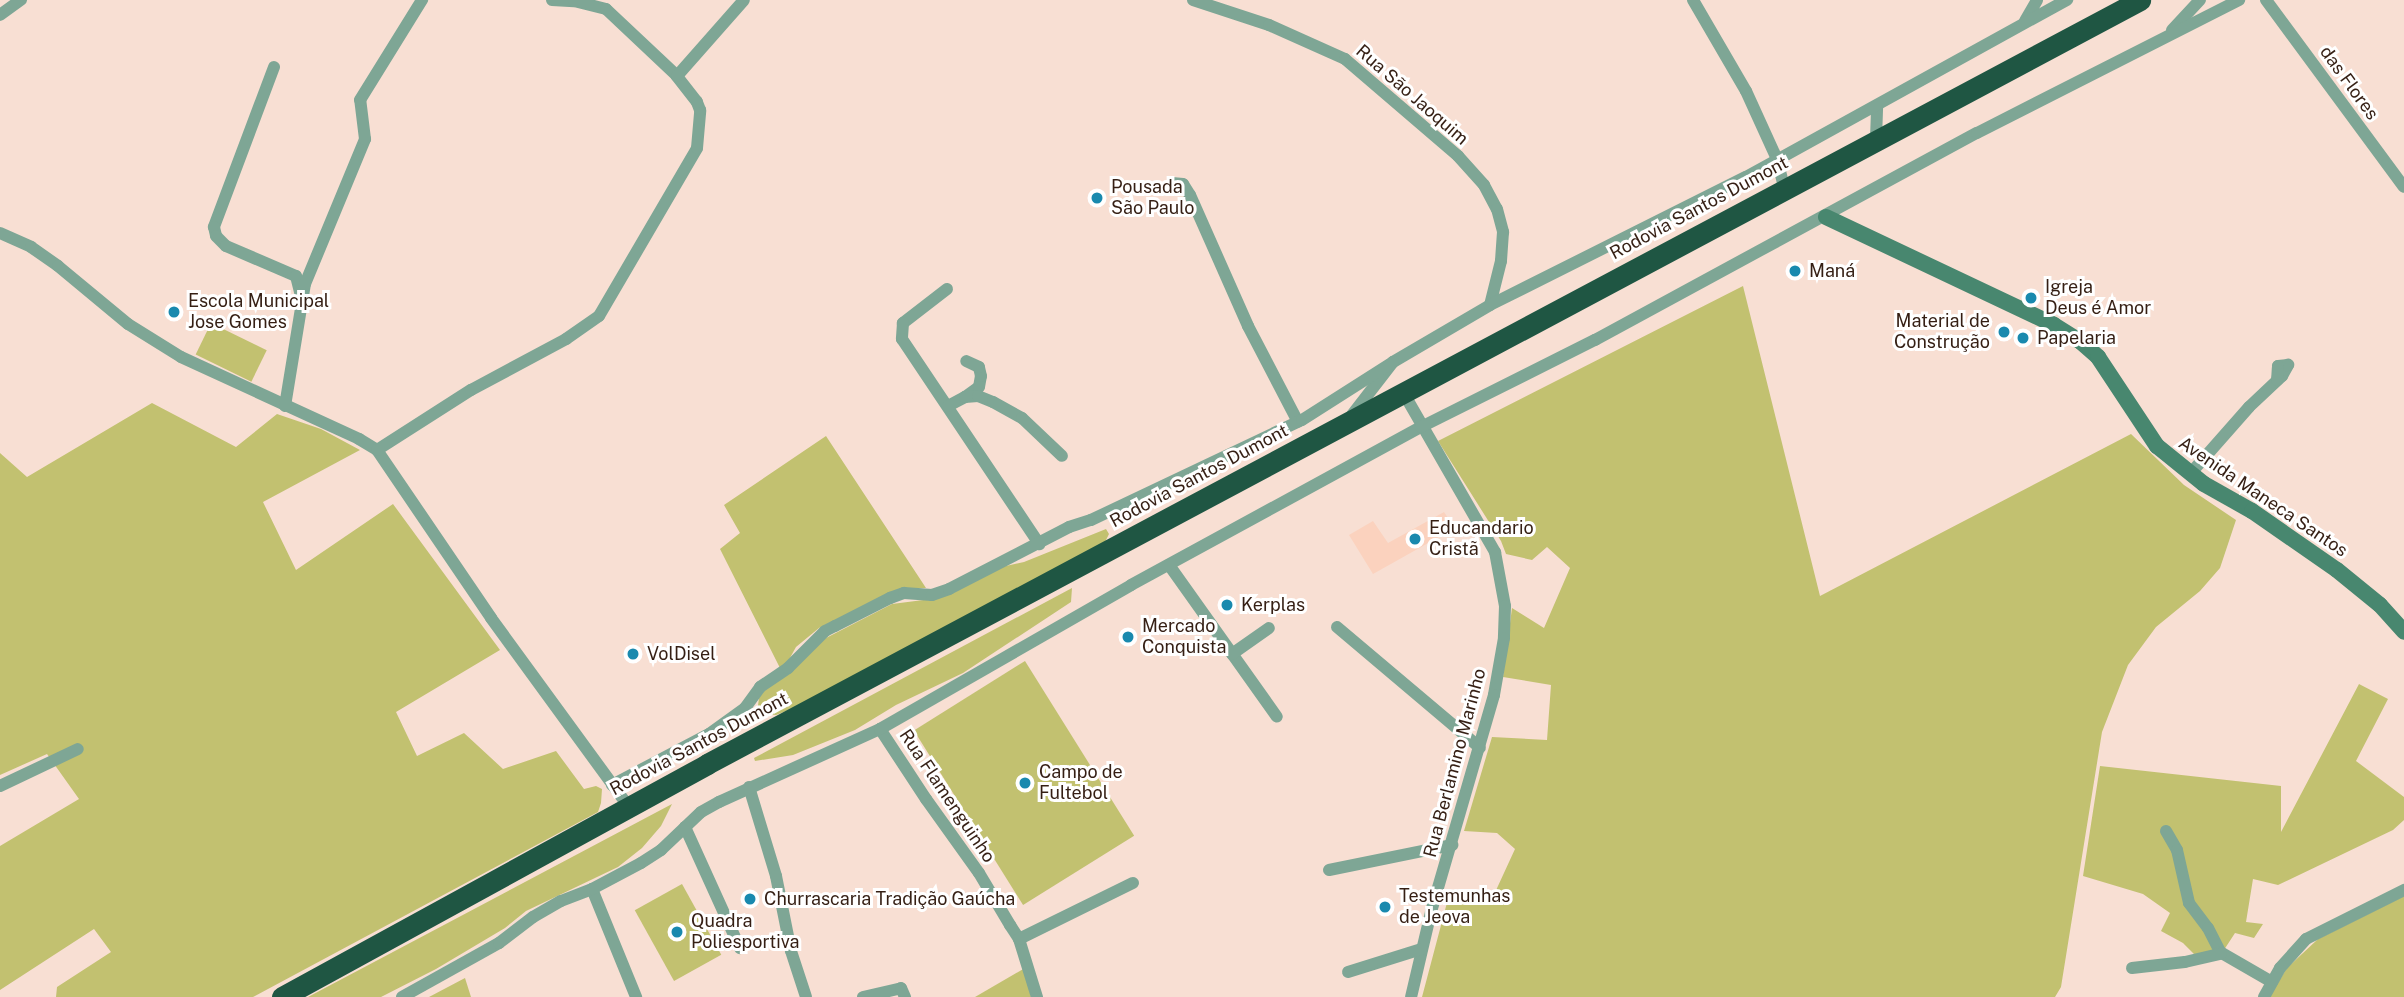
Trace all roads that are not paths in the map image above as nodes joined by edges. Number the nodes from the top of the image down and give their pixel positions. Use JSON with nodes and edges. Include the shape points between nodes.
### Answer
{"nodes":[{"id":1,"x":20,"y":0,"type":"edge"},
{"id":2,"x":422,"y":0,"type":"edge"},
{"id":3,"x":552,"y":0,"type":"edge"},
{"id":4,"x":744,"y":0,"type":"edge"},
{"id":5,"x":1193,"y":0,"type":"edge"},
{"id":6,"x":1693,"y":0,"type":"edge"},
{"id":7,"x":2037,"y":0,"type":"edge"},
{"id":8,"x":2067,"y":0,"type":"edge"},
{"id":9,"x":2140,"y":0,"type":"edge"},
{"id":10,"x":2200,"y":0,"type":"edge"},
{"id":11,"x":2239,"y":0,"type":"edge"},
{"id":12,"x":2266,"y":0,"type":"edge"},
{"id":13,"x":0,"y":15,"type":"edge"},
{"id":14,"x":2025,"y":22,"type":"junction"},
{"id":15,"x":2166,"y":37,"type":"junction"},
{"id":16,"x":274,"y":67,"type":"dead end"},
{"id":17,"x":677,"y":76,"type":"junction"},
{"id":18,"x":1877,"y":106,"type":"junction"},
{"id":19,"x":1876,"y":139,"type":"junction"},
{"id":20,"x":1777,"y":159,"type":"junction"},
{"id":21,"x":1172,"y":183,"type":"dead end"},
{"id":22,"x":2404,"y":187,"type":"edge"},
{"id":23,"x":1784,"y":188,"type":"junction"},
{"id":24,"x":1826,"y":218,"type":"junction"},
{"id":25,"x":0,"y":233,"type":"edge"},
{"id":26,"x":947,"y":289,"type":"dead end"},
{"id":27,"x":302,"y":300,"type":"junction"},
{"id":28,"x":1490,"y":305,"type":"junction"},
{"id":29,"x":966,"y":361,"type":"dead end"},
{"id":30,"x":1393,"y":362,"type":"junction"},
{"id":31,"x":2277,"y":380,"type":"dead end"},
{"id":32,"x":1403,"y":393,"type":"junction"},
{"id":33,"x":965,"y":397,"type":"junction"},
{"id":34,"x":285,"y":406,"type":"junction"},
{"id":35,"x":948,"y":406,"type":"junction"},
{"id":36,"x":1298,"y":422,"type":"junction"},
{"id":37,"x":1346,"y":423,"type":"junction"},
{"id":38,"x":1421,"y":427,"type":"junction"},
{"id":39,"x":377,"y":450,"type":"junction"},
{"id":40,"x":1062,"y":456,"type":"dead end"},
{"id":41,"x":2190,"y":474,"type":"junction"},
{"id":42,"x":1039,"y":544,"type":"junction"},
{"id":43,"x":1169,"y":565,"type":"junction"},
{"id":44,"x":1338,"y":626,"type":"dead end"},
{"id":45,"x":1269,"y":628,"type":"dead end"},
{"id":46,"x":2403,"y":629,"type":"edge"},
{"id":47,"x":1232,"y":654,"type":"junction"},
{"id":48,"x":1276,"y":717,"type":"dead end"},
{"id":49,"x":880,"y":729,"type":"junction"},
{"id":50,"x":1480,"y":748,"type":"junction"},
{"id":51,"x":78,"y":749,"type":"dead end"},
{"id":52,"x":612,"y":785,"type":"junction"},
{"id":53,"x":0,"y":786,"type":"edge"},
{"id":54,"x":749,"y":787,"type":"junction"},
{"id":55,"x":629,"y":807,"type":"junction"},
{"id":56,"x":685,"y":827,"type":"junction"},
{"id":57,"x":2166,"y":831,"type":"dead end"},
{"id":58,"x":1452,"y":845,"type":"junction"},
{"id":59,"x":1329,"y":870,"type":"dead end"},
{"id":60,"x":1133,"y":883,"type":"dead end"},
{"id":61,"x":592,"y":889,"type":"junction"},
{"id":62,"x":2404,"y":890,"type":"edge"},
{"id":63,"x":1018,"y":939,"type":"junction"},
{"id":64,"x":740,"y":948,"type":"dead end"},
{"id":65,"x":1422,"y":949,"type":"junction"},
{"id":66,"x":2221,"y":954,"type":"junction"},
{"id":67,"x":2132,"y":968,"type":"dead end"},
{"id":68,"x":1348,"y":972,"type":"dead end"},
{"id":69,"x":2272,"y":982,"type":"junction"},
{"id":70,"x":282,"y":997,"type":"edge"},
{"id":71,"x":402,"y":997,"type":"edge"},
{"id":72,"x":636,"y":997,"type":"edge"},
{"id":73,"x":806,"y":997,"type":"edge"},
{"id":74,"x":863,"y":997,"type":"edge"},
{"id":75,"x":905,"y":997,"type":"edge"},
{"id":76,"x":1037,"y":997,"type":"edge"},
{"id":77,"x":1411,"y":997,"type":"edge"},
{"id":78,"x":2264,"y":997,"type":"edge"}],
"edges":[{"from":1,"to":13,"type":"street"},
{"from":2,"to":27,"type":"street","via":[[360,100],[365,139]]},
{"from":3,"to":17,"type":"street","via":[[606,9]]},
{"from":4,"to":17,"type":"street"},
{"from":5,"to":28,"type":"street","name":"Rua São Jaoquim","via":[[1269,25],[1345,59],[1458,156],[1484,186],[1503,232]]},
{"from":6,"to":20,"type":"street","via":[[1746,90]]},
{"from":7,"to":14,"type":"street"},
{"from":8,"to":14,"type":"street"},
{"from":9,"to":19,"type":"highway","name":"Rodovia Santos Dumont"},
{"from":10,"to":15,"type":"street"},
{"from":11,"to":15,"type":"street"},
{"from":12,"to":22,"type":"street","name":"das Flores"},
{"from":14,"to":18,"type":"street"},
{"from":15,"to":24,"type":"street","via":[[1977,133]]},
{"from":16,"to":27,"type":"street","via":[[214,227],[226,246],[296,276]]},
{"from":17,"to":39,"type":"street","via":[[698,102],[698,148],[599,316]]},
{"from":18,"to":19,"type":"street"},
{"from":18,"to":20,"type":"street"},
{"from":19,"to":23,"type":"highway","name":"Rodovia Santos Dumont"},
{"from":20,"to":23,"type":"street"},
{"from":20,"to":28,"type":"street"},
{"from":21,"to":36,"type":"street","via":[[1183,184],[1190,195],[1248,326]]},
{"from":23,"to":32,"type":"highway","name":"Rodovia Santos Dumont"},
{"from":24,"to":38,"type":"street"},
{"from":24,"to":41,"type":"street","name":"Avenida Maneca Santos","via":[[2081,342],[2098,357],[2157,446]]},
{"from":25,"to":34,"type":"street","via":[[31,247],[128,324],[181,357]]},
{"from":26,"to":35,"type":"street","via":[[903,323],[902,339]]},
{"from":27,"to":34,"type":"street"},
{"from":28,"to":30,"type":"street"},
{"from":29,"to":33,"type":"street","via":[[979,367],[981,376],[979,387]]},
{"from":30,"to":36,"type":"street"},
{"from":30,"to":37,"type":"street"},
{"from":31,"to":41,"type":"street"},
{"from":32,"to":37,"type":"highway","name":"Rodovia Santos Dumont"},
{"from":32,"to":38,"type":"street","name":"Rua Berlamino Marinho"},
{"from":33,"to":35,"type":"street"},
{"from":33,"to":40,"type":"street","via":[[978,396],[1022,418]]},
{"from":34,"to":39,"type":"street"},
{"from":35,"to":42,"type":"street"},
{"from":36,"to":42,"type":"street"},
{"from":37,"to":55,"type":"highway","name":"Rodovia Santos Dumont"},
{"from":38,"to":43,"type":"street"},
{"from":38,"to":50,"type":"street","name":"Rua Berlamino Marinho","via":[[1489,541],[1502,579],[1504,638]]},
{"from":39,"to":52,"type":"street"},
{"from":41,"to":46,"type":"street","name":"Avenida Maneca Santos","via":[[2337,570]]},
{"from":42,"to":52,"type":"street","via":[[949,589],[932,595],[904,593],[825,632],[788,668],[760,687],[745,708],[709,734]]},
{"from":43,"to":47,"type":"street"},
{"from":43,"to":49,"type":"street"},
{"from":44,"to":50,"type":"street"},
{"from":45,"to":47,"type":"street"},
{"from":47,"to":48,"type":"street"},
{"from":49,"to":54,"type":"street"},
{"from":49,"to":63,"type":"street","name":"Rua Flamenguinho","via":[[979,873]]},
{"from":50,"to":58,"type":"street","name":"Rua Berlamino Marinho"},
{"from":51,"to":53,"type":"street"},
{"from":52,"to":55,"type":"street"},
{"from":54,"to":56,"type":"street","via":[[701,812]]},
{"from":54,"to":73,"type":"street"},
{"from":55,"to":70,"type":"highway","name":"Rodovia Santos Dumont"},
{"from":56,"to":61,"type":"street","via":[[641,863]]},
{"from":56,"to":64,"type":"street"},
{"from":57,"to":66,"type":"street","via":[[2177,850],[2189,903]]},
{"from":58,"to":59,"type":"street"},
{"from":58,"to":65,"type":"street","name":"Rua Berlamino Marinho"},
{"from":60,"to":63,"type":"street"},
{"from":61,"to":71,"type":"street","via":[[561,901],[499,943]]},
{"from":61,"to":72,"type":"street"},
{"from":62,"to":69,"type":"street","via":[[2306,939]]},
{"from":63,"to":76,"type":"street","name":"Rua Flamenguinho"},
{"from":65,"to":68,"type":"street"},
{"from":65,"to":77,"type":"street","name":"Rua Berlamino Marinho"},
{"from":66,"to":67,"type":"street"},
{"from":66,"to":69,"type":"street"},
{"from":69,"to":78,"type":"street"},
{"from":74,"to":75,"type":"street","via":[[901,988]]}]}
